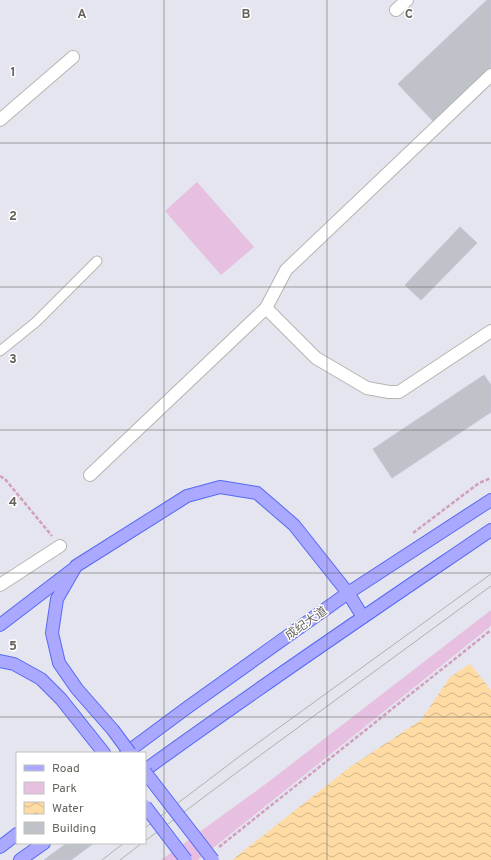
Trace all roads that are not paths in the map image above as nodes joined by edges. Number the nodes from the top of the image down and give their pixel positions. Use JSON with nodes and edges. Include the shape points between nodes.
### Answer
{"nodes":[{"id":1,"x":407,"y":0,"type":"edge"},
{"id":2,"x":396,"y":10,"type":"dead end"},
{"id":3,"x":74,"y":57,"type":"dead end"},
{"id":4,"x":491,"y":75,"type":"edge"},
{"id":5,"x":0,"y":120,"type":"edge"},
{"id":6,"x":97,"y":261,"type":"dead end"},
{"id":7,"x":266,"y":308,"type":"junction"},
{"id":8,"x":491,"y":331,"type":"edge"},
{"id":9,"x":0,"y":351,"type":"edge"},
{"id":10,"x":90,"y":475,"type":"dead end"},
{"id":11,"x":491,"y":500,"type":"edge"},
{"id":12,"x":491,"y":530,"type":"edge"},
{"id":13,"x":60,"y":546,"type":"road end"},
{"id":14,"x":76,"y":566,"type":"junction"},
{"id":15,"x":0,"y":586,"type":"edge"},
{"id":16,"x":348,"y":593,"type":"junction"},
{"id":17,"x":363,"y":617,"type":"junction"},
{"id":18,"x":0,"y":625,"type":"edge"},
{"id":19,"x":0,"y":661,"type":"edge"},
{"id":20,"x":103,"y":752,"type":"edge"},
{"id":21,"x":127,"y":752,"type":"edge"},
{"id":22,"x":129,"y":752,"type":"edge"},
{"id":23,"x":146,"y":770,"type":"edge"},
{"id":24,"x":146,"y":772,"type":"edge"},
{"id":25,"x":146,"y":807,"type":"edge"},
{"id":26,"x":16,"y":835,"type":"edge"},
{"id":27,"x":43,"y":844,"type":"edge"},
{"id":28,"x":0,"y":847,"type":"edge"},
{"id":29,"x":214,"y":855,"type":"edge"},
{"id":30,"x":20,"y":860,"type":"edge"},
{"id":31,"x":186,"y":860,"type":"edge"}],
"edges":[{"from":1,"to":2,"type":"street"},
{"from":3,"to":5,"type":"street"},
{"from":4,"to":7,"type":"street","via":[[286,270]]},
{"from":6,"to":9,"type":"lane","via":[[36,322]]},
{"from":7,"to":8,"type":"street","via":[[316,358],[367,388],[389,392],[399,392]]},
{"from":7,"to":10,"type":"street"},
{"from":11,"to":16,"type":"main road","name":"成纪大道"},
{"from":12,"to":17,"type":"main road"},
{"from":13,"to":15,"type":"street"},
{"from":14,"to":16,"type":"main road","via":[[187,496],[220,487],[257,493],[294,525]]},
{"from":14,"to":18,"type":"main road"},
{"from":14,"to":22,"type":"main road","bridge":true,"via":[[57,599],[52,633],[59,662],[77,689]]},
{"from":16,"to":17,"type":"main road"},
{"from":16,"to":21,"type":"main road","name":"成纪大道"},
{"from":17,"to":23,"type":"main road","via":[[206,725]]},
{"from":19,"to":20,"type":"main road","via":[[14,664],[41,679],[61,698]]},
{"from":24,"to":29,"type":"main road","bridge":true},
{"from":25,"to":31,"type":"main road","bridge":true},
{"from":26,"to":28,"type":"main road"},
{"from":27,"to":30,"type":"main road"}]}
